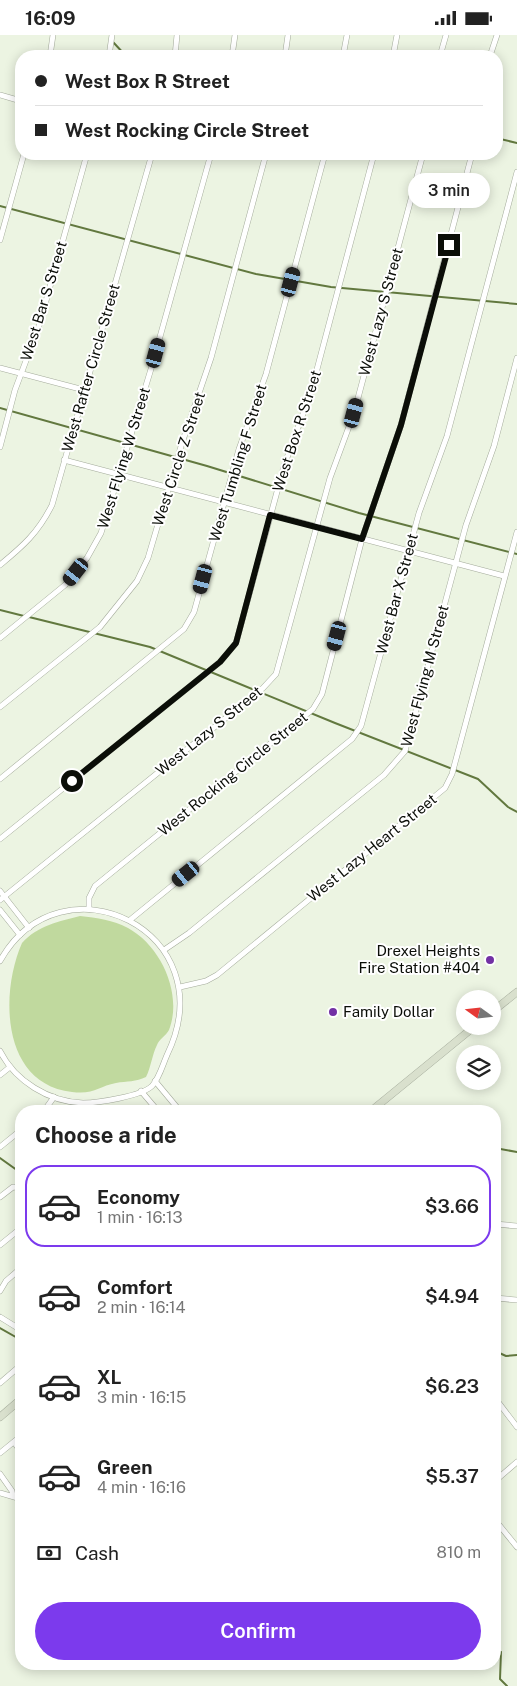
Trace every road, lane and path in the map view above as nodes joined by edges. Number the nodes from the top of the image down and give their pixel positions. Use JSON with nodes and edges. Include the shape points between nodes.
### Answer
{"nodes":[{"id":1,"x":53,"y":35,"type":"edge"},
{"id":2,"x":112,"y":35,"type":"edge"},
{"id":3,"x":177,"y":35,"type":"edge"},
{"id":4,"x":235,"y":35,"type":"edge"},
{"id":5,"x":288,"y":35,"type":"edge"},
{"id":6,"x":347,"y":35,"type":"edge"},
{"id":7,"x":397,"y":35,"type":"edge"},
{"id":8,"x":446,"y":35,"type":"edge"},
{"id":9,"x":497,"y":35,"type":"edge"},
{"id":10,"x":51,"y":50,"type":"edge"},
{"id":11,"x":111,"y":50,"type":"edge"},
{"id":12,"x":176,"y":50,"type":"edge"},
{"id":13,"x":233,"y":50,"type":"edge"},
{"id":14,"x":286,"y":50,"type":"edge"},
{"id":15,"x":344,"y":50,"type":"edge"},
{"id":16,"x":393,"y":50,"type":"edge"},
{"id":17,"x":442,"y":50,"type":"edge"},
{"id":18,"x":492,"y":50,"type":"edge"},
{"id":19,"x":0,"y":95,"type":"edge"},
{"id":20,"x":15,"y":99,"type":"edge"},
{"id":21,"x":22,"y":160,"type":"edge"},
{"id":22,"x":84,"y":160,"type":"edge"},
{"id":23,"x":150,"y":160,"type":"edge"},
{"id":24,"x":209,"y":160,"type":"edge"},
{"id":25,"x":264,"y":160,"type":"edge"},
{"id":26,"x":323,"y":160,"type":"edge"},
{"id":27,"x":372,"y":160,"type":"edge"},
{"id":28,"x":421,"y":160,"type":"edge"},
{"id":29,"x":470,"y":160,"type":"edge"},
{"id":30,"x":517,"y":172,"type":"edge"},
{"id":31,"x":0,"y":240,"type":"edge"},
{"id":32,"x":517,"y":358,"type":"edge"},
{"id":33,"x":0,"y":368,"type":"edge"},
{"id":34,"x":22,"y":374,"type":"junction"},
{"id":35,"x":84,"y":391,"type":"junction"},
{"id":36,"x":0,"y":447,"type":"edge"},
{"id":37,"x":64,"y":461,"type":"junction"},
{"id":38,"x":119,"y":474,"type":"junction"},
{"id":39,"x":170,"y":488,"type":"junction"},
{"id":40,"x":223,"y":502,"type":"junction"},
{"id":41,"x":270,"y":515,"type":"junction"},
{"id":42,"x":316,"y":527,"type":"junction"},
{"id":43,"x":517,"y":532,"type":"edge"},
{"id":44,"x":362,"y":539,"type":"junction"},
{"id":45,"x":409,"y":552,"type":"junction"},
{"id":46,"x":456,"y":564,"type":"junction"},
{"id":47,"x":0,"y":565,"type":"edge"},
{"id":48,"x":504,"y":576,"type":"junction"},
{"id":49,"x":0,"y":638,"type":"edge"},
{"id":50,"x":0,"y":707,"type":"edge"},
{"id":51,"x":0,"y":779,"type":"edge"},
{"id":52,"x":0,"y":839,"type":"edge"},
{"id":53,"x":0,"y":891,"type":"edge"},
{"id":54,"x":2,"y":898,"type":"edge"},
{"id":55,"x":89,"y":909,"type":"junction"},
{"id":56,"x":0,"y":910,"type":"edge"},
{"id":57,"x":130,"y":920,"type":"junction"},
{"id":58,"x":29,"y":928,"type":"junction"},
{"id":59,"x":20,"y":935,"type":"junction"},
{"id":60,"x":164,"y":950,"type":"junction"},
{"id":61,"x":0,"y":961,"type":"edge"},
{"id":62,"x":180,"y":987,"type":"junction"},
{"id":63,"x":516,"y":994,"type":"edge"},
{"id":64,"x":501,"y":1005,"type":"edge"},
{"id":65,"x":464,"y":1035,"type":"edge"},
{"id":66,"x":0,"y":1051,"type":"edge"},
{"id":67,"x":10,"y":1067,"type":"junction"},
{"id":68,"x":0,"y":1075,"type":"edge"},
{"id":69,"x":155,"y":1081,"type":"junction"},
{"id":70,"x":141,"y":1091,"type":"junction"},
{"id":71,"x":54,"y":1097,"type":"junction"},
{"id":72,"x":48,"y":1105,"type":"edge"},
{"id":73,"x":153,"y":1105,"type":"edge"},
{"id":74,"x":175,"y":1105,"type":"edge"},
{"id":75,"x":378,"y":1105,"type":"edge"},
{"id":76,"x":15,"y":1135,"type":"edge"},
{"id":77,"x":0,"y":1147,"type":"edge"},
{"id":78,"x":15,"y":1187,"type":"edge"},
{"id":79,"x":0,"y":1197,"type":"edge"},
{"id":80,"x":501,"y":1225,"type":"edge"},
{"id":81,"x":517,"y":1226,"type":"edge"},
{"id":82,"x":15,"y":1233,"type":"edge"},
{"id":83,"x":0,"y":1245,"type":"edge"},
{"id":84,"x":15,"y":1274,"type":"edge"},
{"id":85,"x":0,"y":1291,"type":"edge"},
{"id":86,"x":501,"y":1299,"type":"edge"},
{"id":87,"x":517,"y":1300,"type":"edge"},
{"id":88,"x":0,"y":1317,"type":"edge"},
{"id":89,"x":15,"y":1326,"type":"edge"},
{"id":90,"x":15,"y":1370,"type":"edge"},
{"id":91,"x":0,"y":1383,"type":"edge"},
{"id":92,"x":15,"y":1404,"type":"edge"},
{"id":93,"x":501,"y":1405,"type":"edge"},
{"id":94,"x":0,"y":1417,"type":"edge"},
{"id":95,"x":517,"y":1427,"type":"edge"},
{"id":96,"x":14,"y":1443,"type":"edge"},
{"id":97,"x":0,"y":1453,"type":"edge"},
{"id":98,"x":517,"y":1462,"type":"edge"},
{"id":99,"x":0,"y":1474,"type":"edge"},
{"id":100,"x":501,"y":1476,"type":"edge"},
{"id":101,"x":0,"y":1493,"type":"edge"},
{"id":102,"x":12,"y":1496,"type":"junction"},
{"id":103,"x":15,"y":1497,"type":"edge"},
{"id":104,"x":501,"y":1527,"type":"edge"},
{"id":105,"x":517,"y":1547,"type":"edge"}],
"edges":[{"from":1,"to":10,"type":"street"},
{"from":2,"to":11,"type":"street"},
{"from":3,"to":12,"type":"street"},
{"from":4,"to":13,"type":"street"},
{"from":5,"to":14,"type":"street"},
{"from":6,"to":15,"type":"street"},
{"from":7,"to":16,"type":"street"},
{"from":8,"to":17,"type":"street"},
{"from":9,"to":18,"type":"street"},
{"from":19,"to":20,"type":"street"},
{"from":21,"to":31,"type":"street"},
{"from":22,"to":34,"type":"street","name":"West Bar S Street","via":[[40,326]]},
{"from":23,"to":35,"type":"street","name":"West Rafter Circle Street"},
{"from":24,"to":38,"type":"street","name":"West Flying W Street","via":[[152,369]]},
{"from":25,"to":39,"type":"street","name":"West Circle Z Street","via":[[211,358]]},
{"from":26,"to":40,"type":"street","name":"West Tumbling F Street","via":[[266,374]]},
{"from":27,"to":41,"type":"street","name":"West Box R Street","via":[[311,392]]},
{"from":28,"to":42,"type":"street","name":"West Lazy S Street","via":[[354,413]]},
{"from":29,"to":44,"type":"street","name":"West Rocking Circle Street","via":[[401,425]]},
{"from":30,"to":45,"type":"street","name":"West Bar X Street","via":[[447,435],[419,513]]},
{"from":32,"to":46,"type":"street","name":"West Flying M Street","via":[[494,446]]},
{"from":33,"to":34,"type":"street"},
{"from":34,"to":35,"type":"street"},
{"from":34,"to":36,"type":"street","name":"West Bar S Street"},
{"from":35,"to":37,"type":"street","name":"West Rafter Circle Street"},
{"from":37,"to":38,"type":"street"},
{"from":37,"to":47,"type":"street","name":"West Rafter Circle Street","via":[[52,505],[41,526],[29,541]]},
{"from":38,"to":39,"type":"street"},
{"from":38,"to":49,"type":"street","name":"West Flying W Street","via":[[101,533],[87,558],[65,585]]},
{"from":39,"to":40,"type":"street"},
{"from":39,"to":50,"type":"street","name":"West Circle Z Street","via":[[148,558],[137,581],[118,606],[100,627]]},
{"from":40,"to":41,"type":"street"},
{"from":40,"to":51,"type":"street","name":"West Tumbling F Street","via":[[194,612],[184,629]]},
{"from":41,"to":42,"type":"street"},
{"from":41,"to":52,"type":"street","name":"West Box R Street","via":[[236,643],[220,662]]},
{"from":42,"to":44,"type":"street"},
{"from":42,"to":54,"type":"street","name":"West Lazy S Street","via":[[276,674],[263,689]]},
{"from":43,"to":48,"type":"street","name":"West Lazy Heart Street"},
{"from":44,"to":45,"type":"street"},
{"from":44,"to":55,"type":"street","name":"West Rocking Circle Street","via":[[322,694],[314,709],[95,886]]},
{"from":45,"to":46,"type":"street"},
{"from":45,"to":57,"type":"street","name":"West Bar X Street","via":[[361,726],[352,739]]},
{"from":46,"to":48,"type":"street"},
{"from":46,"to":60,"type":"street","name":"West Flying M Street","via":[[405,751],[399,761],[197,927]]},
{"from":48,"to":62,"type":"street","name":"West Lazy Heart Street","via":[[452,774],[445,788],[217,975]]},
{"from":53,"to":54,"type":"street"},
{"from":54,"to":58,"type":"street"},
{"from":55,"to":57,"type":"street"},
{"from":55,"to":58,"type":"street","via":[[54,915]]},
{"from":56,"to":59,"type":"street"},
{"from":57,"to":60,"type":"street","via":[[149,933]]},
{"from":58,"to":59,"type":"street"},
{"from":59,"to":61,"type":"street"},
{"from":60,"to":62,"type":"street"},
{"from":62,"to":69,"type":"street","via":[[181,1012],[176,1037]]},
{"from":63,"to":64,"type":"main road"},
{"from":65,"to":75,"type":"main road"},
{"from":66,"to":67,"type":"street"},
{"from":67,"to":68,"type":"street"},
{"from":67,"to":71,"type":"street","via":[[23,1080]]},
{"from":69,"to":70,"type":"street"},
{"from":69,"to":74,"type":"street"},
{"from":70,"to":71,"type":"street","via":[[98,1102]]},
{"from":70,"to":73,"type":"street"},
{"from":71,"to":72,"type":"street"},
{"from":76,"to":77,"type":"street"},
{"from":78,"to":79,"type":"street"},
{"from":80,"to":81,"type":"street"},
{"from":82,"to":83,"type":"street"},
{"from":84,"to":85,"type":"street"},
{"from":86,"to":87,"type":"street"},
{"from":88,"to":89,"type":"street"},
{"from":90,"to":91,"type":"street"},
{"from":92,"to":94,"type":"main road"},
{"from":93,"to":95,"type":"street"},
{"from":96,"to":97,"type":"street"},
{"from":98,"to":100,"type":"street"},
{"from":99,"to":102,"type":"street"},
{"from":101,"to":102,"type":"street"},
{"from":102,"to":103,"type":"street"},
{"from":104,"to":105,"type":"street"}]}
